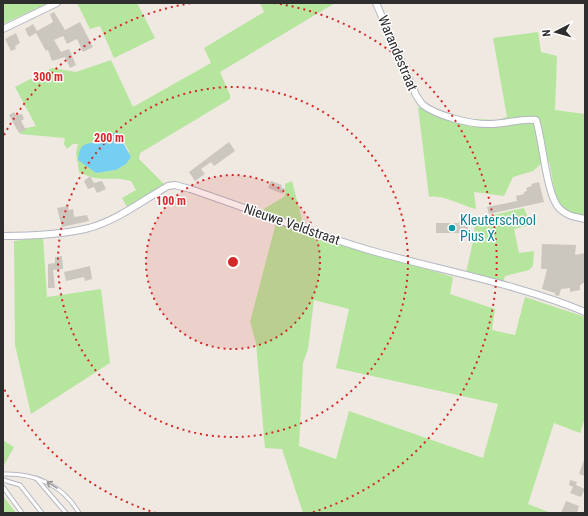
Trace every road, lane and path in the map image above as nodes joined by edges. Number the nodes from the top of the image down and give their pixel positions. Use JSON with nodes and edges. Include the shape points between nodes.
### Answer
{"nodes":[{"id":1,"x":57,"y":3,"type":"edge"},
{"id":2,"x":376,"y":3,"type":"edge"},
{"id":3,"x":3,"y":29,"type":"edge"},
{"id":4,"x":585,"y":219,"type":"edge"},
{"id":5,"x":3,"y":236,"type":"edge"},
{"id":6,"x":585,"y":312,"type":"edge"},
{"id":7,"x":3,"y":474,"type":"edge"},
{"id":8,"x":35,"y":478,"type":"junction"},
{"id":9,"x":3,"y":480,"type":"edge"},
{"id":10,"x":3,"y":487,"type":"edge"},
{"id":11,"x":22,"y":513,"type":"edge"},
{"id":12,"x":42,"y":513,"type":"edge"},
{"id":13,"x":66,"y":513,"type":"edge"},
{"id":14,"x":79,"y":513,"type":"edge"}],
"edges":[{"from":1,"to":3,"type":"street"},
{"from":2,"to":4,"type":"street","name":"Warandestraat","via":[[416,95],[423,104],[430,109],[472,123],[536,120],[552,194],[559,208],[571,217]]},
{"from":5,"to":6,"type":"street","name":"Nieuwe Veldstraat","via":[[90,228],[132,208],[168,186],[175,185],[190,188],[285,224],[375,252],[534,294]]},
{"from":7,"to":8,"type":"lane"},
{"from":8,"to":13,"type":"lane"},
{"from":14,"to":8,"type":"lane","one_way":true,"via":[[64,493],[53,485]]},
{"from":9,"to":12,"type":"lane","via":[[20,485]]},
{"from":10,"to":11,"type":"lane"}]}
